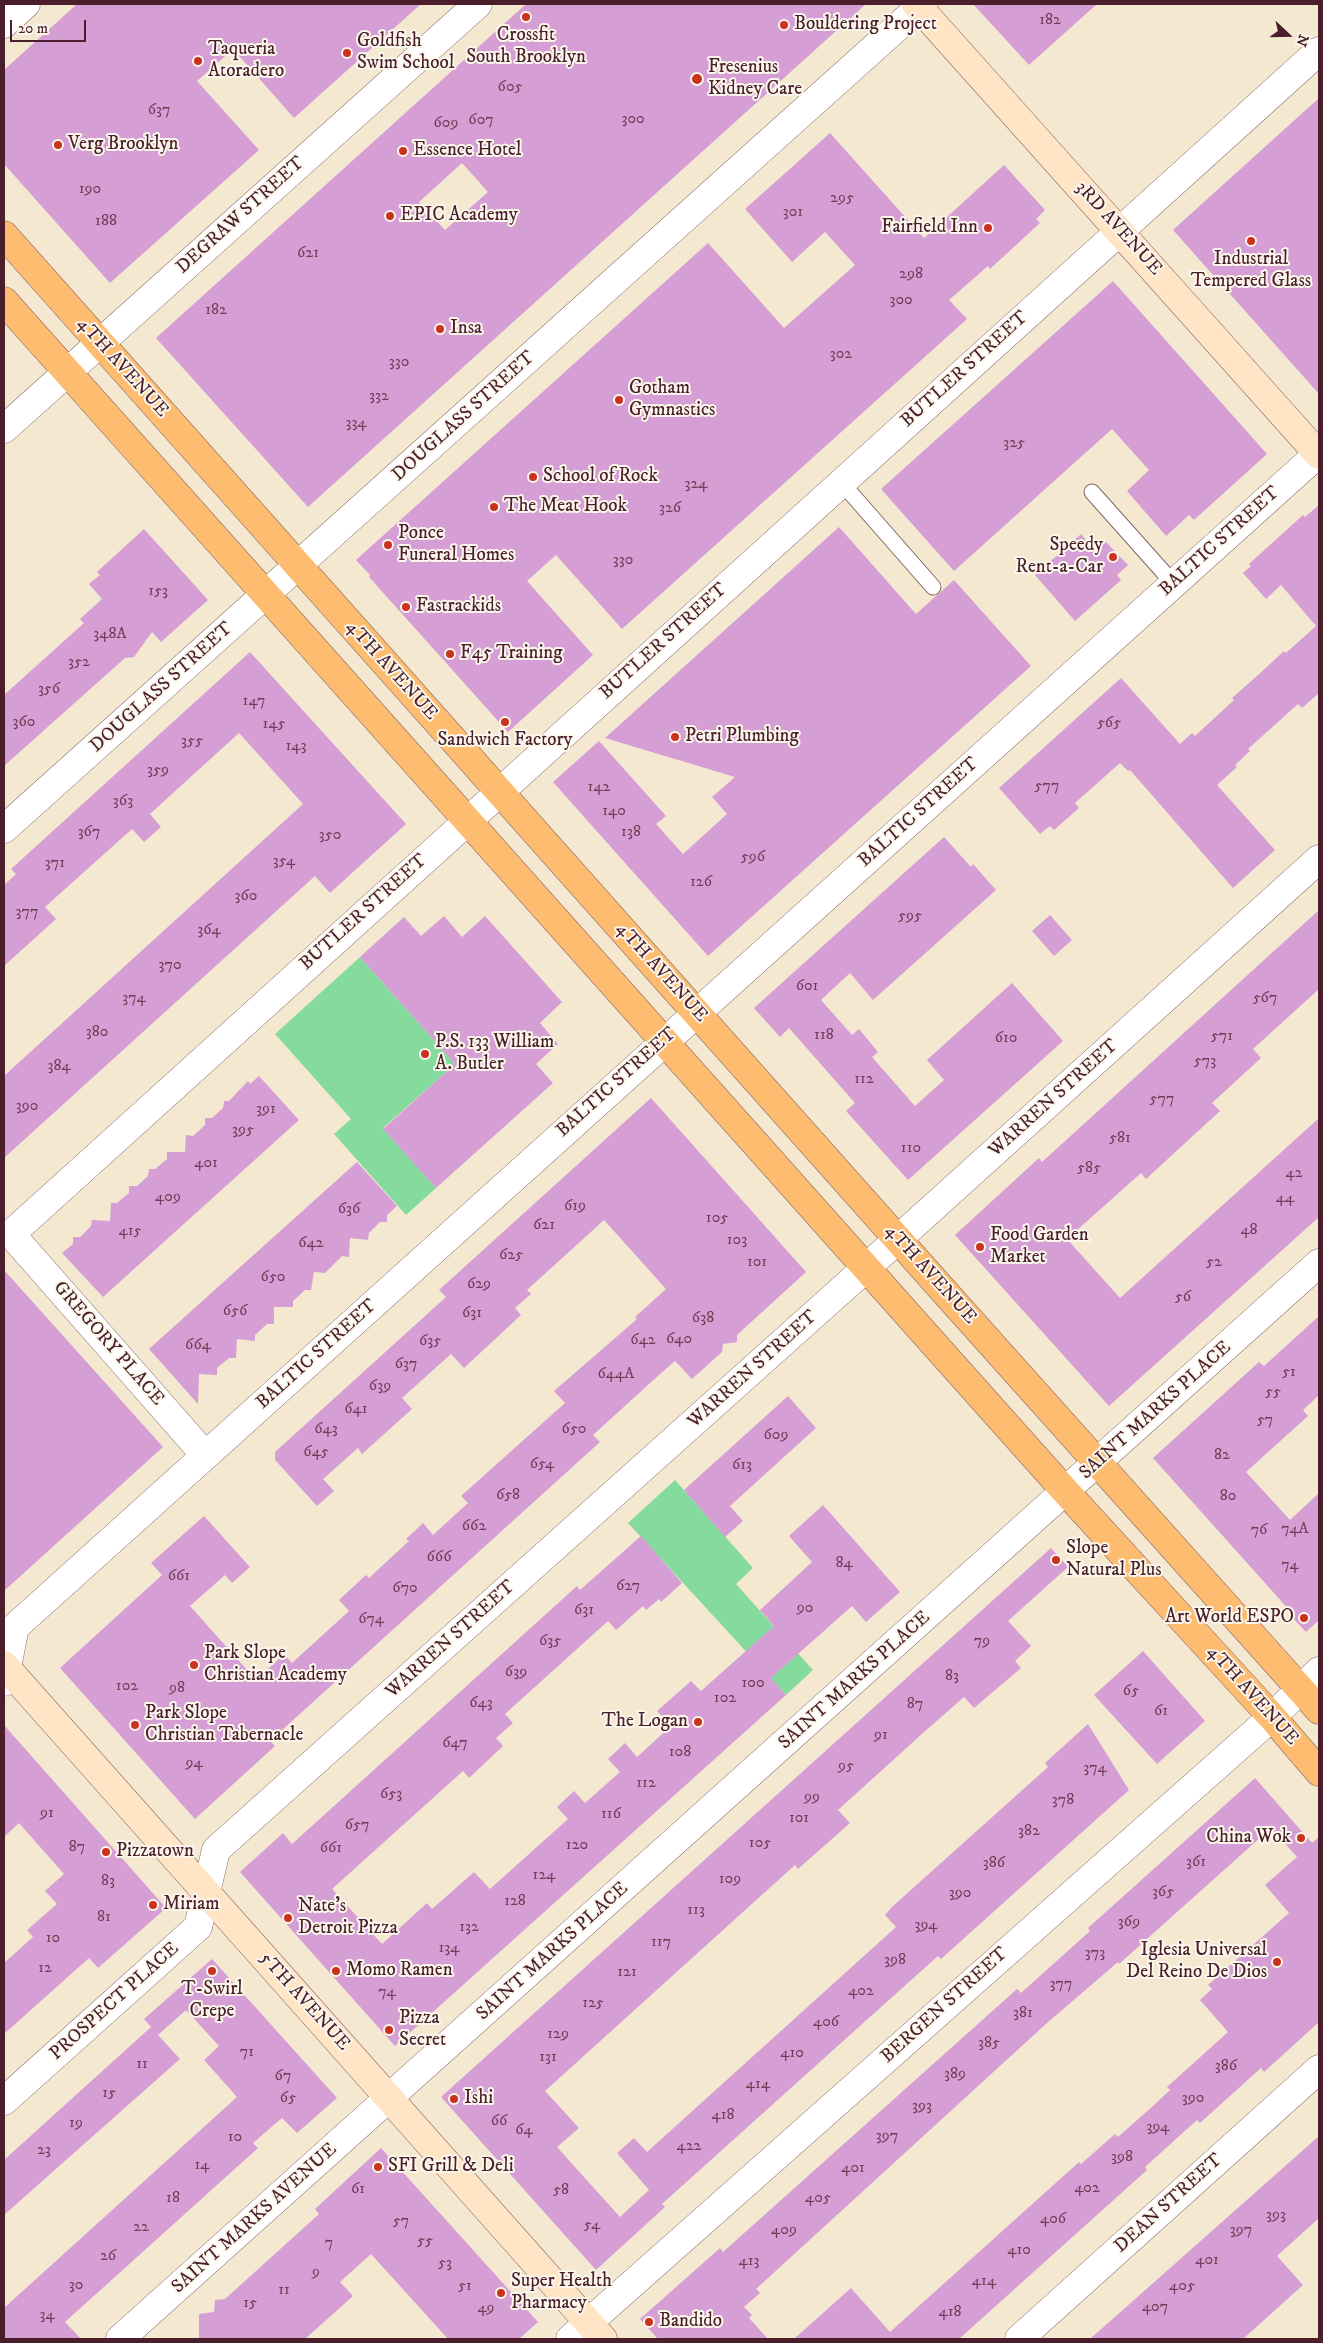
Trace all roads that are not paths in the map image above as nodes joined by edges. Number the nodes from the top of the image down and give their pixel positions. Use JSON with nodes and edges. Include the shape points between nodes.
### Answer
{"nodes":[{"id":1,"x":26,"y":4,"type":"edge"},
{"id":2,"x":478,"y":4,"type":"edge"},
{"id":3,"x":919,"y":5,"type":"edge"},
{"id":4,"x":4,"y":24,"type":"edge"},
{"id":5,"x":1319,"y":51,"type":"edge"},
{"id":6,"x":1119,"y":231,"type":"junction"},
{"id":7,"x":4,"y":235,"type":"edge"},
{"id":8,"x":4,"y":301,"type":"edge"},
{"id":9,"x":99,"y":343,"type":"junction"},
{"id":10,"x":68,"y":372,"type":"junction"},
{"id":11,"x":4,"y":429,"type":"edge"},
{"id":12,"x":1319,"y":454,"type":"edge"},
{"id":13,"x":841,"y":482,"type":"junction"},
{"id":14,"x":1092,"y":492,"type":"dead end"},
{"id":15,"x":298,"y":566,"type":"junction"},
{"id":16,"x":1174,"y":584,"type":"junction"},
{"id":17,"x":933,"y":587,"type":"dead end"},
{"id":18,"x":267,"y":595,"type":"junction"},
{"id":19,"x":498,"y":791,"type":"junction"},
{"id":20,"x":467,"y":820,"type":"junction"},
{"id":21,"x":4,"y":829,"type":"edge"},
{"id":22,"x":1319,"y":859,"type":"edge"},
{"id":23,"x":696,"y":1012,"type":"junction"},
{"id":24,"x":664,"y":1041,"type":"junction"},
{"id":25,"x":11,"y":1234,"type":"joint"},
{"id":26,"x":898,"y":1240,"type":"junction"},
{"id":27,"x":1319,"y":1263,"type":"edge"},
{"id":28,"x":866,"y":1268,"type":"junction"},
{"id":29,"x":205,"y":1455,"type":"junction"},
{"id":30,"x":1098,"y":1464,"type":"junction"},
{"id":31,"x":1066,"y":1492,"type":"junction"},
{"id":32,"x":5,"y":1672,"type":"edge"},
{"id":33,"x":1310,"y":1679,"type":"edge"},
{"id":34,"x":1319,"y":1710,"type":"edge"},
{"id":35,"x":1272,"y":1717,"type":"junction"},
{"id":36,"x":1319,"y":1772,"type":"edge"},
{"id":37,"x":205,"y":1891,"type":"junction"},
{"id":38,"x":1319,"y":2069,"type":"edge"},
{"id":39,"x":390,"y":2099,"type":"junction"},
{"id":40,"x":4,"y":2101,"type":"edge"},
{"id":41,"x":587,"y":2334,"type":"edge"},
{"id":42,"x":120,"y":2339,"type":"edge"},
{"id":43,"x":1019,"y":2339,"type":"edge"}],
"edges":[{"from":1,"to":4,"type":"street"},
{"from":2,"to":9,"type":"street","name":"DEGRAW STREET"},
{"from":3,"to":6,"type":"street","name":"3RD AVENUE"},
{"from":3,"to":15,"type":"street","name":"DOUGLASS STREET"},
{"from":5,"to":6,"type":"street","name":"BUTLER STREET"},
{"from":6,"to":12,"type":"street","name":"3RD AVENUE"},
{"from":6,"to":13,"type":"street","name":"BUTLER STREET"},
{"from":7,"to":9,"type":"main road","name":"4TH AVENUE"},
{"from":8,"to":10,"type":"main road","name":"4TH AVENUE"},
{"from":9,"to":10,"type":"street","name":"DEGRAW STREET"},
{"from":9,"to":15,"type":"main road","name":"4TH AVENUE"},
{"from":10,"to":11,"type":"street","name":"DEGRAW STREET"},
{"from":10,"to":18,"type":"main road","name":"4TH AVENUE"},
{"from":12,"to":16,"type":"street","name":"BALTIC STREET"},
{"from":13,"to":17,"type":"lane"},
{"from":13,"to":19,"type":"street","name":"BUTLER STREET"},
{"from":14,"to":16,"type":"lane"},
{"from":15,"to":18,"type":"street","name":"DOUGLASS STREET"},
{"from":15,"to":19,"type":"main road","name":"4TH AVENUE"},
{"from":16,"to":23,"type":"street","name":"BALTIC STREET"},
{"from":18,"to":20,"type":"main road","name":"4TH AVENUE"},
{"from":18,"to":21,"type":"street","name":"DOUGLASS STREET"},
{"from":19,"to":20,"type":"street","name":"BUTLER STREET"},
{"from":19,"to":23,"type":"main road","name":"4TH AVENUE"},
{"from":20,"to":24,"type":"main road","name":"4TH AVENUE"},
{"from":20,"to":25,"type":"street","name":"BUTLER STREET"},
{"from":22,"to":26,"type":"street","name":"WARREN STREET"},
{"from":23,"to":24,"type":"street","name":"BALTIC STREET"},
{"from":23,"to":26,"type":"main road","name":"4TH AVENUE"},
{"from":24,"to":28,"type":"main road","name":"4TH AVENUE"},
{"from":24,"to":29,"type":"street","name":"BALTIC STREET"},
{"from":25,"to":29,"type":"street","name":"GREGORY PLACE"},
{"from":26,"to":28,"type":"street","name":"WARREN STREET"},
{"from":26,"to":30,"type":"main road","name":"4TH AVENUE"},
{"from":27,"to":30,"type":"street","name":"SAINT MARKS PLACE"},
{"from":28,"to":31,"type":"main road","name":"4TH AVENUE"},
{"from":28,"to":37,"type":"street","name":"WARREN STREET","via":[[216,1850]]},
{"from":29,"to":32,"type":"street","name":"BALTIC STREET","via":[[15,1627]]},
{"from":30,"to":31,"type":"street","name":"SAINT MARKS PLACE"},
{"from":30,"to":33,"type":"main road","name":"4TH AVENUE"},
{"from":31,"to":35,"type":"main road","name":"4TH AVENUE"},
{"from":31,"to":39,"type":"street","name":"SAINT MARKS PLACE"},
{"from":32,"to":37,"type":"street","name":"5TH AVENUE"},
{"from":33,"to":34,"type":"main road","name":"4TH AVENUE"},
{"from":33,"to":35,"type":"street","name":"BERGEN STREET"},
{"from":35,"to":36,"type":"main road","name":"4TH AVENUE"},
{"from":35,"to":41,"type":"street","name":"BERGEN STREET"},
{"from":37,"to":39,"type":"street","name":"5TH AVENUE"},
{"from":37,"to":40,"type":"street","name":"PROSPECT PLACE","via":[[198,1928]]},
{"from":38,"to":43,"type":"street","name":"DEAN STREET"},
{"from":39,"to":41,"type":"street","name":"5TH AVENUE"},
{"from":39,"to":42,"type":"street","name":"SAINT MARKS AVENUE"}]}
